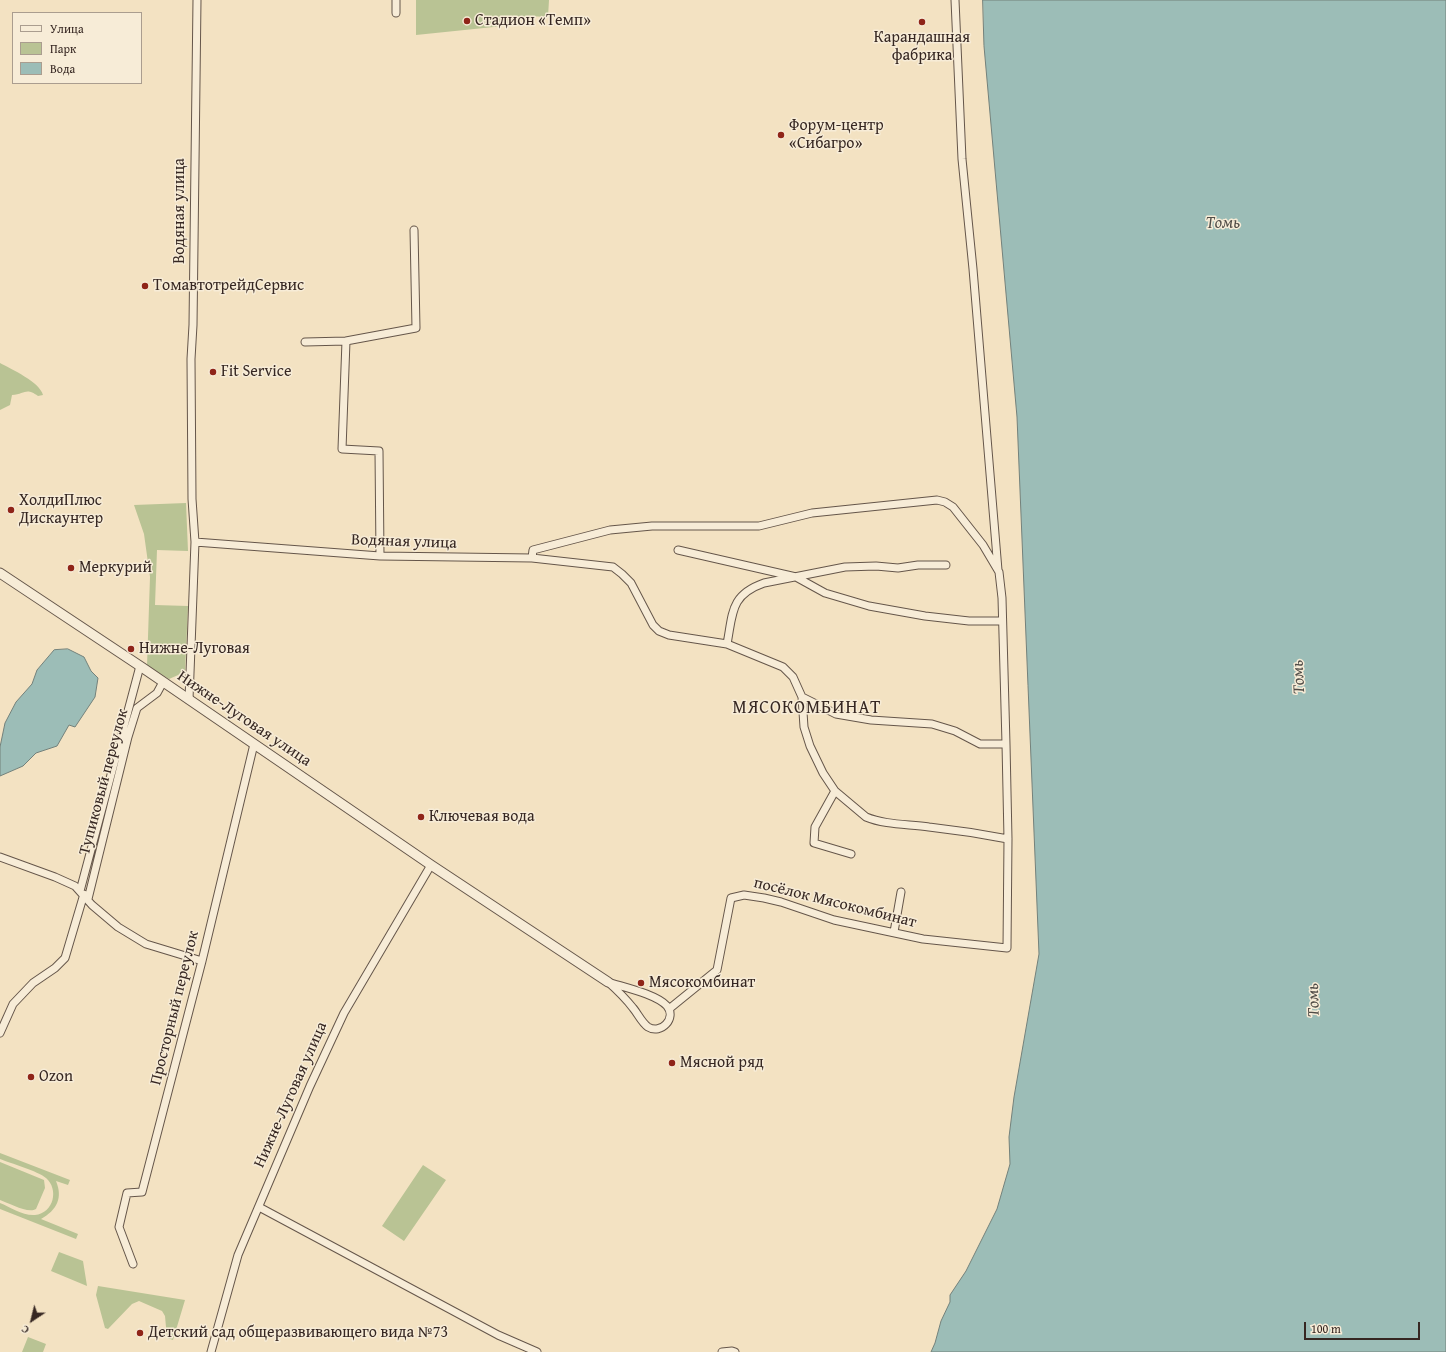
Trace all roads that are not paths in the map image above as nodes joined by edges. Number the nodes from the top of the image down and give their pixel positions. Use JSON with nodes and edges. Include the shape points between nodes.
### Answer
{"nodes":[{"id":1,"x":197,"y":0,"type":"edge"},
{"id":2,"x":396,"y":0,"type":"edge"},
{"id":3,"x":955,"y":0,"type":"edge"},
{"id":4,"x":396,"y":13,"type":"dead end"},
{"id":5,"x":414,"y":230,"type":"dead end"},
{"id":6,"x":346,"y":341,"type":"junction"},
{"id":7,"x":305,"y":342,"type":"dead end"},
{"id":8,"x":195,"y":542,"type":"junction"},
{"id":9,"x":678,"y":550,"type":"dead end"},
{"id":10,"x":380,"y":556,"type":"junction"},
{"id":11,"x":532,"y":558,"type":"junction"},
{"id":12,"x":946,"y":565,"type":"dead end"},
{"id":13,"x":999,"y":572,"type":"junction"},
{"id":14,"x":0,"y":573,"type":"edge"},
{"id":15,"x":796,"y":577,"type":"junction"},
{"id":16,"x":1002,"y":621,"type":"junction"},
{"id":17,"x":727,"y":644,"type":"junction"},
{"id":18,"x":140,"y":666,"type":"junction"},
{"id":19,"x":163,"y":682,"type":"junction"},
{"id":20,"x":802,"y":697,"type":"junction"},
{"id":21,"x":189,"y":699,"type":"junction"},
{"id":22,"x":254,"y":744,"type":"junction"},
{"id":23,"x":1006,"y":744,"type":"junction"},
{"id":24,"x":835,"y":791,"type":"junction"},
{"id":25,"x":1008,"y":839,"type":"junction"},
{"id":26,"x":851,"y":854,"type":"dead end"},
{"id":27,"x":0,"y":857,"type":"edge"},
{"id":28,"x":431,"y":865,"type":"junction"},
{"id":29,"x":901,"y":892,"type":"dead end"},
{"id":30,"x":84,"y":895,"type":"junction"},
{"id":31,"x":894,"y":932,"type":"junction"},
{"id":32,"x":202,"y":961,"type":"junction"},
{"id":33,"x":608,"y":982,"type":"junction"},
{"id":34,"x":669,"y":1009,"type":"junction"},
{"id":35,"x":0,"y":1033,"type":"edge"},
{"id":36,"x":259,"y":1207,"type":"junction"},
{"id":37,"x":133,"y":1264,"type":"dead end"},
{"id":38,"x":211,"y":1352,"type":"edge"},
{"id":39,"x":537,"y":1352,"type":"edge"},
{"id":40,"x":722,"y":1352,"type":"edge"},
{"id":41,"x":735,"y":1352,"type":"edge"}],
"edges":[{"from":1,"to":8,"type":"street","name":"Водяная улица","via":[[191,359],[192,499]]},
{"from":2,"to":4,"type":"street"},
{"from":3,"to":13,"type":"street","via":[[962,159]]},
{"from":5,"to":6,"type":"street","via":[[416,328]]},
{"from":6,"to":7,"type":"street"},
{"from":6,"to":10,"type":"street","via":[[342,449],[379,451]]},
{"from":8,"to":10,"type":"street","name":"Водяная улица"},
{"from":8,"to":21,"type":"street","name":"Водяная улица"},
{"from":9,"to":15,"type":"street"},
{"from":10,"to":11,"type":"street","name":"Водяная улица"},
{"from":11,"to":13,"type":"street","name":"посёлок Мясокомбинат","via":[[533,550],[610,530],[652,526],[759,526],[812,513],[937,500],[953,507],[983,545]]},
{"from":11,"to":17,"type":"street","name":"Водяная улица","via":[[613,567],[630,583],[652,625],[659,631],[669,635]]},
{"from":12,"to":15,"type":"street","via":[[898,568],[845,567]]},
{"from":13,"to":16,"type":"street","name":"посёлок Мясокомбинат"},
{"from":14,"to":18,"type":"street","name":"Нижне-Луговая улица"},
{"from":15,"to":16,"type":"street","via":[[826,593],[869,606],[969,621]]},
{"from":15,"to":17,"type":"street","via":[[751,587],[742,594],[735,606]]},
{"from":16,"to":23,"type":"street","name":"посёлок Мясокомбинат"},
{"from":17,"to":20,"type":"street","via":[[783,667],[793,677]]},
{"from":18,"to":19,"type":"street","name":"Нижне-Луговая улица"},
{"from":18,"to":30,"type":"street","name":"Тупиковый переулок"},
{"from":19,"to":21,"type":"street","name":"Нижне-Луговая улица"},
{"from":19,"to":30,"type":"street","name":"Тупиковый переулок","via":[[156,693],[137,708]]},
{"from":20,"to":23,"type":"street","via":[[836,714],[870,720],[932,724],[955,731],[980,744]]},
{"from":20,"to":24,"type":"street","via":[[804,727],[810,746]]},
{"from":21,"to":22,"type":"street","name":"Нижне-Луговая улица"},
{"from":22,"to":28,"type":"street","name":"Нижне-Луговая улица"},
{"from":22,"to":32,"type":"street","name":"Просторный переулок"},
{"from":23,"to":25,"type":"street","name":"посёлок Мясокомбинат"},
{"from":24,"to":25,"type":"street","via":[[866,817],[872,819],[963,830]]},
{"from":24,"to":26,"type":"street","via":[[815,827],[814,843]]},
{"from":25,"to":31,"type":"street","name":"посёлок Мясокомбинат","via":[[1006,948],[923,939]]},
{"from":27,"to":30,"type":"street","via":[[75,886]]},
{"from":28,"to":33,"type":"street","name":"Нижне-Луговая улица"},
{"from":28,"to":36,"type":"street","name":"Нижне-Луговая улица","via":[[344,1013]]},
{"from":29,"to":31,"type":"street"},
{"from":30,"to":32,"type":"street","via":[[118,927],[146,944]]},
{"from":30,"to":35,"type":"street","via":[[65,958],[33,983],[13,1004]]},
{"from":31,"to":34,"type":"street","name":"посёлок Мясокомбинат","via":[[834,920],[764,898],[744,895],[731,898],[717,970]]},
{"from":32,"to":37,"type":"street","name":"Просторный переулок","via":[[142,1192],[127,1193],[119,1227]]},
{"from":33,"to":34,"type":"street","via":[[639,991]]},
{"from":33,"to":34,"type":"street","via":[[651,1029],[657,1030],[666,1025],[670,1015]]},
{"from":36,"to":38,"type":"street","name":"Нижне-Луговая улица","via":[[238,1255]]},
{"from":36,"to":39,"type":"street","via":[[498,1335]]},
{"from":40,"to":41,"type":"street"}]}
